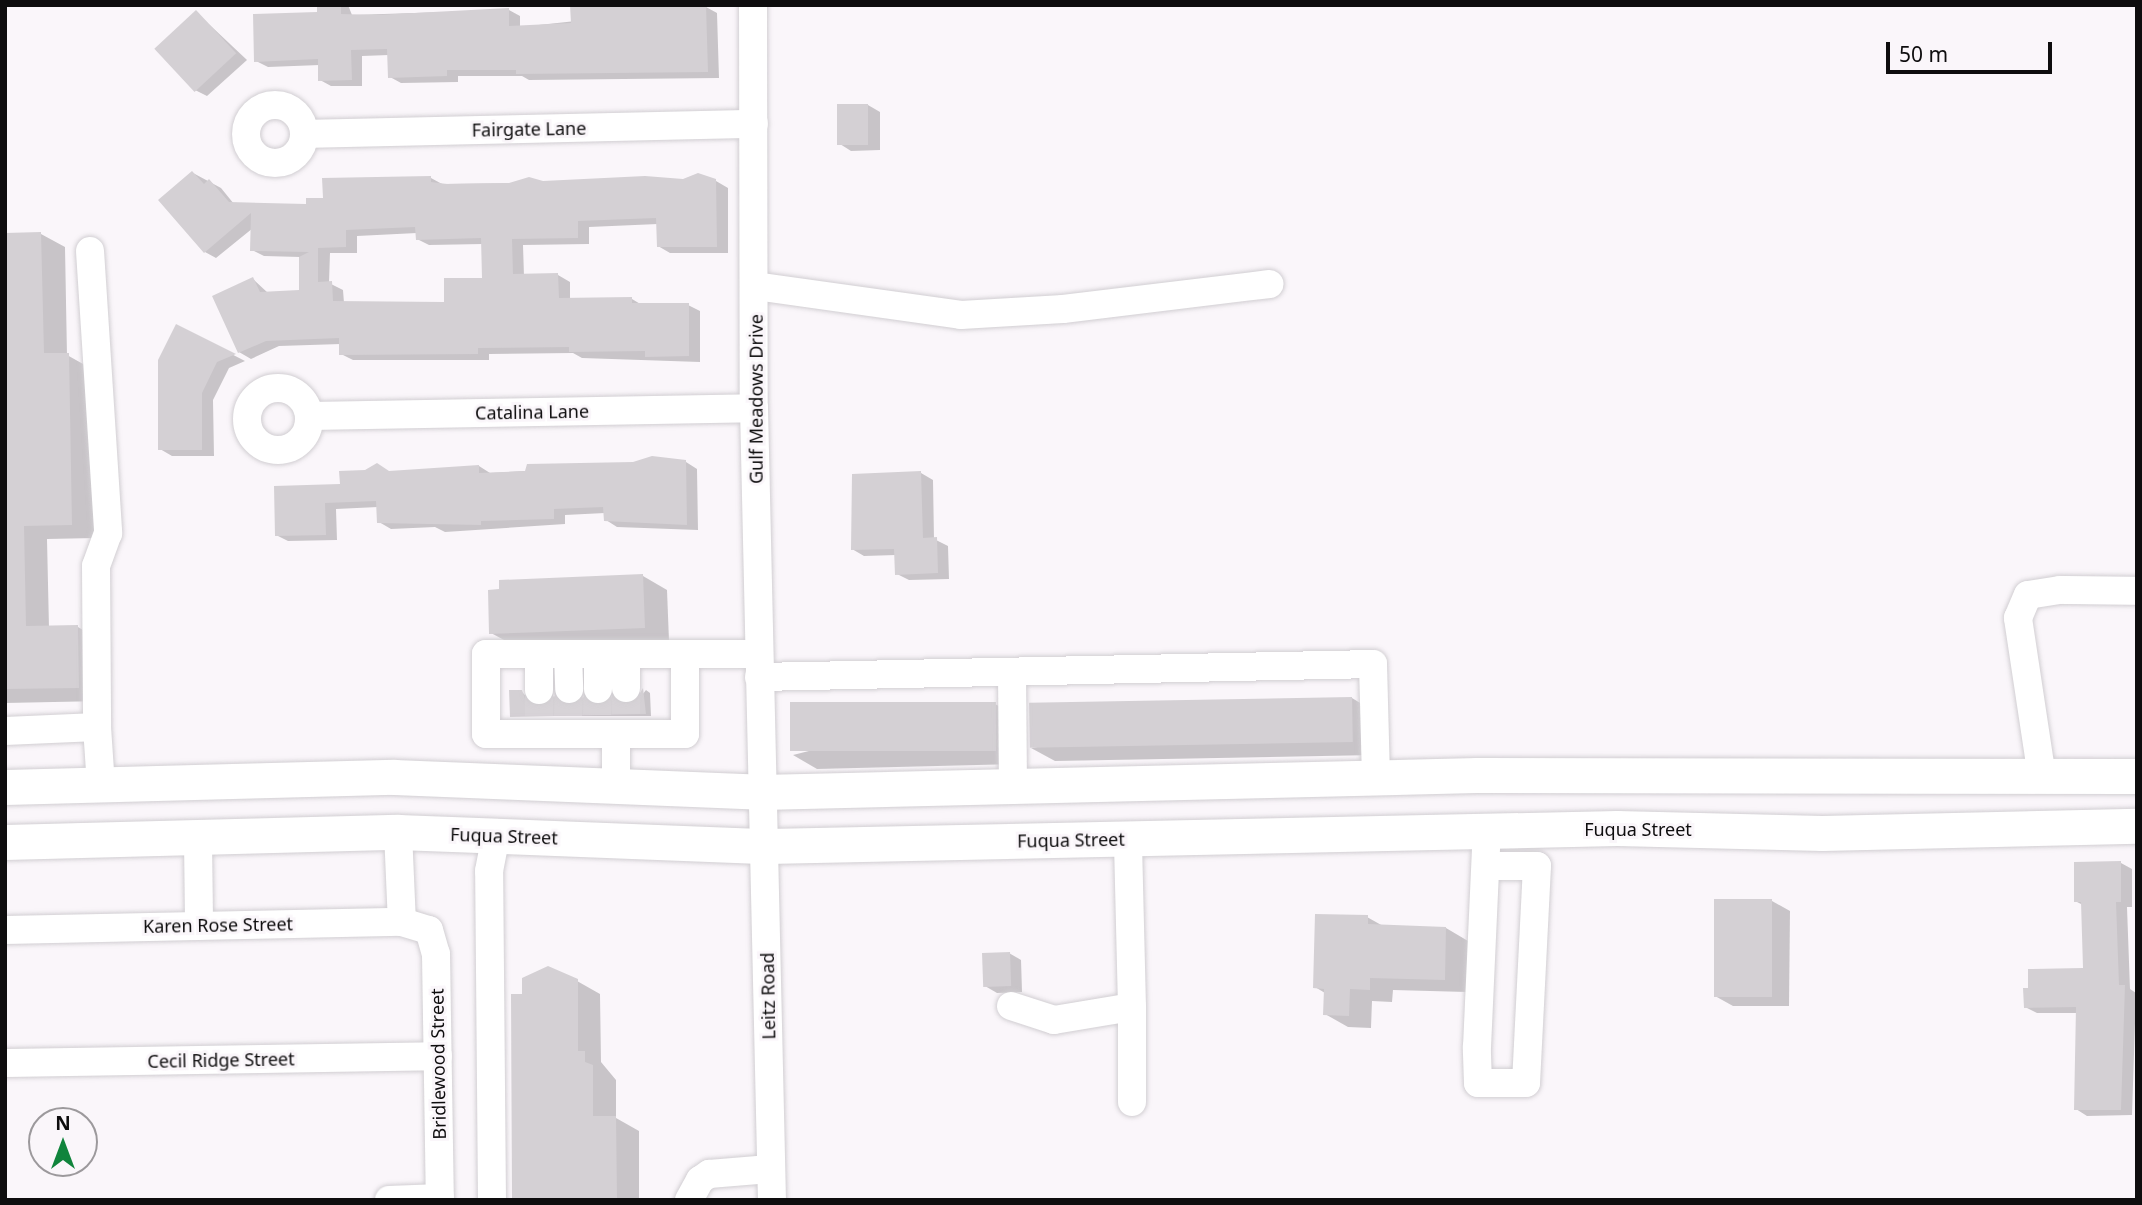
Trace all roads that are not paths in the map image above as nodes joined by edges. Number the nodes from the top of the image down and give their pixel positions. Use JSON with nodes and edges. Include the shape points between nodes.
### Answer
{"nodes":[{"id":1,"x":753,"y":5,"type":"edge"},
{"id":2,"x":754,"y":124,"type":"junction"},
{"id":3,"x":305,"y":134,"type":"dead end"},
{"id":4,"x":90,"y":251,"type":"dead end"},
{"id":5,"x":1269,"y":284,"type":"dead end"},
{"id":6,"x":755,"y":286,"type":"junction"},
{"id":7,"x":754,"y":408,"type":"junction"},
{"id":8,"x":310,"y":416,"type":"dead end"},
{"id":9,"x":2137,"y":591,"type":"edge"},
{"id":10,"x":539,"y":654,"type":"junction"},
{"id":11,"x":568,"y":654,"type":"junction"},
{"id":12,"x":597,"y":654,"type":"junction"},
{"id":13,"x":626,"y":654,"type":"junction"},
{"id":14,"x":685,"y":654,"type":"junction"},
{"id":15,"x":759,"y":665,"type":"junction"},
{"id":16,"x":1012,"y":672,"type":"junction"},
{"id":17,"x":539,"y":713,"type":"junction"},
{"id":18,"x":568,"y":713,"type":"junction"},
{"id":19,"x":612,"y":716,"type":"junction"},
{"id":20,"x":97,"y":727,"type":"junction"},
{"id":21,"x":5,"y":731,"type":"edge"},
{"id":22,"x":1477,"y":775,"type":"junction"},
{"id":23,"x":1822,"y":776,"type":"junction"},
{"id":24,"x":2042,"y":776,"type":"junction"},
{"id":25,"x":2137,"y":776,"type":"edge"},
{"id":26,"x":394,"y":777,"type":"junction"},
{"id":27,"x":1376,"y":777,"type":"junction"},
{"id":28,"x":1127,"y":783,"type":"junction"},
{"id":29,"x":101,"y":785,"type":"junction"},
{"id":30,"x":616,"y":785,"type":"junction"},
{"id":31,"x":1013,"y":786,"type":"junction"},
{"id":32,"x":14,"y":787,"type":"edge"},
{"id":33,"x":761,"y":792,"type":"junction"},
{"id":34,"x":2137,"y":826,"type":"edge"},
{"id":35,"x":1487,"y":831,"type":"junction"},
{"id":36,"x":398,"y":832,"type":"junction"},
{"id":37,"x":1822,"y":833,"type":"junction"},
{"id":38,"x":496,"y":836,"type":"junction"},
{"id":39,"x":198,"y":839,"type":"junction"},
{"id":40,"x":1128,"y":839,"type":"junction"},
{"id":41,"x":14,"y":842,"type":"edge"},
{"id":42,"x":767,"y":846,"type":"junction"},
{"id":43,"x":1486,"y":866,"type":"junction"},
{"id":44,"x":402,"y":922,"type":"junction"},
{"id":45,"x":199,"y":926,"type":"junction"},
{"id":46,"x":5,"y":930,"type":"edge"},
{"id":47,"x":429,"y":930,"type":"joint"},
{"id":48,"x":1012,"y":1006,"type":"dead end"},
{"id":49,"x":1132,"y":1007,"type":"junction"},
{"id":50,"x":438,"y":1056,"type":"junction"},
{"id":51,"x":5,"y":1063,"type":"edge"},
{"id":52,"x":1132,"y":1102,"type":"dead end"},
{"id":53,"x":770,"y":1168,"type":"junction"},
{"id":54,"x":440,"y":1199,"type":"edge"},
{"id":55,"x":389,"y":1200,"type":"edge"},
{"id":56,"x":492,"y":1200,"type":"edge"},
{"id":57,"x":689,"y":1200,"type":"edge"},
{"id":58,"x":772,"y":1200,"type":"edge"}],
"edges":[{"from":1,"to":2,"type":"street","name":"Gulf Meadows Drive"},
{"from":2,"to":3,"type":"street","name":"Fairgate Lane"},
{"from":2,"to":6,"type":"street","name":"Gulf Meadows Drive"},
{"from":4,"to":20,"type":"street","via":[[108,533],[96,566]]},
{"from":5,"to":6,"type":"street","via":[[1063,309],[961,315]]},
{"from":6,"to":7,"type":"street","name":"Gulf Meadows Drive"},
{"from":7,"to":8,"type":"street","name":"Catalina Lane"},
{"from":7,"to":15,"type":"street","name":"Gulf Meadows Drive"},
{"from":9,"to":24,"type":"street","via":[[2060,590],[2028,596],[2018,618]]},
{"from":10,"to":11,"type":"street"},
{"from":10,"to":17,"type":"street"},
{"from":10,"to":17,"type":"street","via":[[485,654],[485,734]]},
{"from":11,"to":12,"type":"street"},
{"from":11,"to":18,"type":"street"},
{"from":12,"to":13,"type":"street"},
{"from":12,"to":19,"type":"street"},
{"from":13,"to":14,"type":"street"},
{"from":13,"to":19,"type":"street"},
{"from":14,"to":15,"type":"street"},
{"from":14,"to":19,"type":"street","via":[[685,734]]},
{"from":15,"to":16,"type":"street"},
{"from":15,"to":33,"type":"street","name":"Gulf Meadows Drive"},
{"from":16,"to":27,"type":"street","via":[[1373,664]]},
{"from":16,"to":31,"type":"street"},
{"from":17,"to":18,"type":"street"},
{"from":18,"to":19,"type":"street"},
{"from":19,"to":30,"type":"street"},
{"from":20,"to":21,"type":"street"},
{"from":20,"to":29,"type":"street"},
{"from":22,"to":23,"type":"main road"},
{"from":22,"to":27,"type":"main road"},
{"from":22,"to":35,"type":"main road"},
{"from":23,"to":24,"type":"main road"},
{"from":23,"to":37,"type":"main road"},
{"from":24,"to":25,"type":"main road"},
{"from":26,"to":29,"type":"main road"},
{"from":26,"to":30,"type":"main road"},
{"from":26,"to":36,"type":"main road"},
{"from":27,"to":28,"type":"main road"},
{"from":28,"to":31,"type":"main road"},
{"from":28,"to":40,"type":"main road"},
{"from":29,"to":32,"type":"main road"},
{"from":30,"to":33,"type":"main road"},
{"from":31,"to":33,"type":"main road"},
{"from":32,"to":41,"type":"main road"},
{"from":33,"to":42,"type":"street","name":"Leitz Road"},
{"from":34,"to":37,"type":"main road","name":"Fuqua Street"},
{"from":35,"to":37,"type":"main road","name":"Fuqua Street","via":[[1745,829]]},
{"from":35,"to":40,"type":"main road","name":"Fuqua Street"},
{"from":35,"to":43,"type":"street"},
{"from":36,"to":38,"type":"main road","name":"Fuqua Street"},
{"from":36,"to":39,"type":"main road","name":"Fuqua Street"},
{"from":36,"to":44,"type":"street"},
{"from":38,"to":42,"type":"main road","name":"Fuqua Street"},
{"from":38,"to":56,"type":"street","via":[[489,872]]},
{"from":39,"to":41,"type":"main road","name":"Fuqua Street"},
{"from":39,"to":45,"type":"street"},
{"from":40,"to":42,"type":"main road","name":"Fuqua Street"},
{"from":40,"to":49,"type":"street"},
{"from":42,"to":53,"type":"street","name":"Leitz Road"},
{"from":43,"to":43,"type":"street","via":[[1537,866],[1526,1083],[1478,1083]]},
{"from":44,"to":45,"type":"street","name":"Karen Rose Street"},
{"from":44,"to":47,"type":"street","name":"Karen Rose Street"},
{"from":45,"to":46,"type":"street","name":"Karen Rose Street"},
{"from":47,"to":50,"type":"street","name":"Bridlewood Street","via":[[436,954]]},
{"from":48,"to":49,"type":"street","via":[[1054,1020]]},
{"from":49,"to":52,"type":"street"},
{"from":50,"to":51,"type":"street","name":"Cecil Ridge Street"},
{"from":50,"to":54,"type":"street","name":"Bridlewood Street"},
{"from":53,"to":57,"type":"street","via":[[709,1174]]},
{"from":53,"to":58,"type":"street","name":"Leitz Road"},
{"from":54,"to":55,"type":"street"}]}
